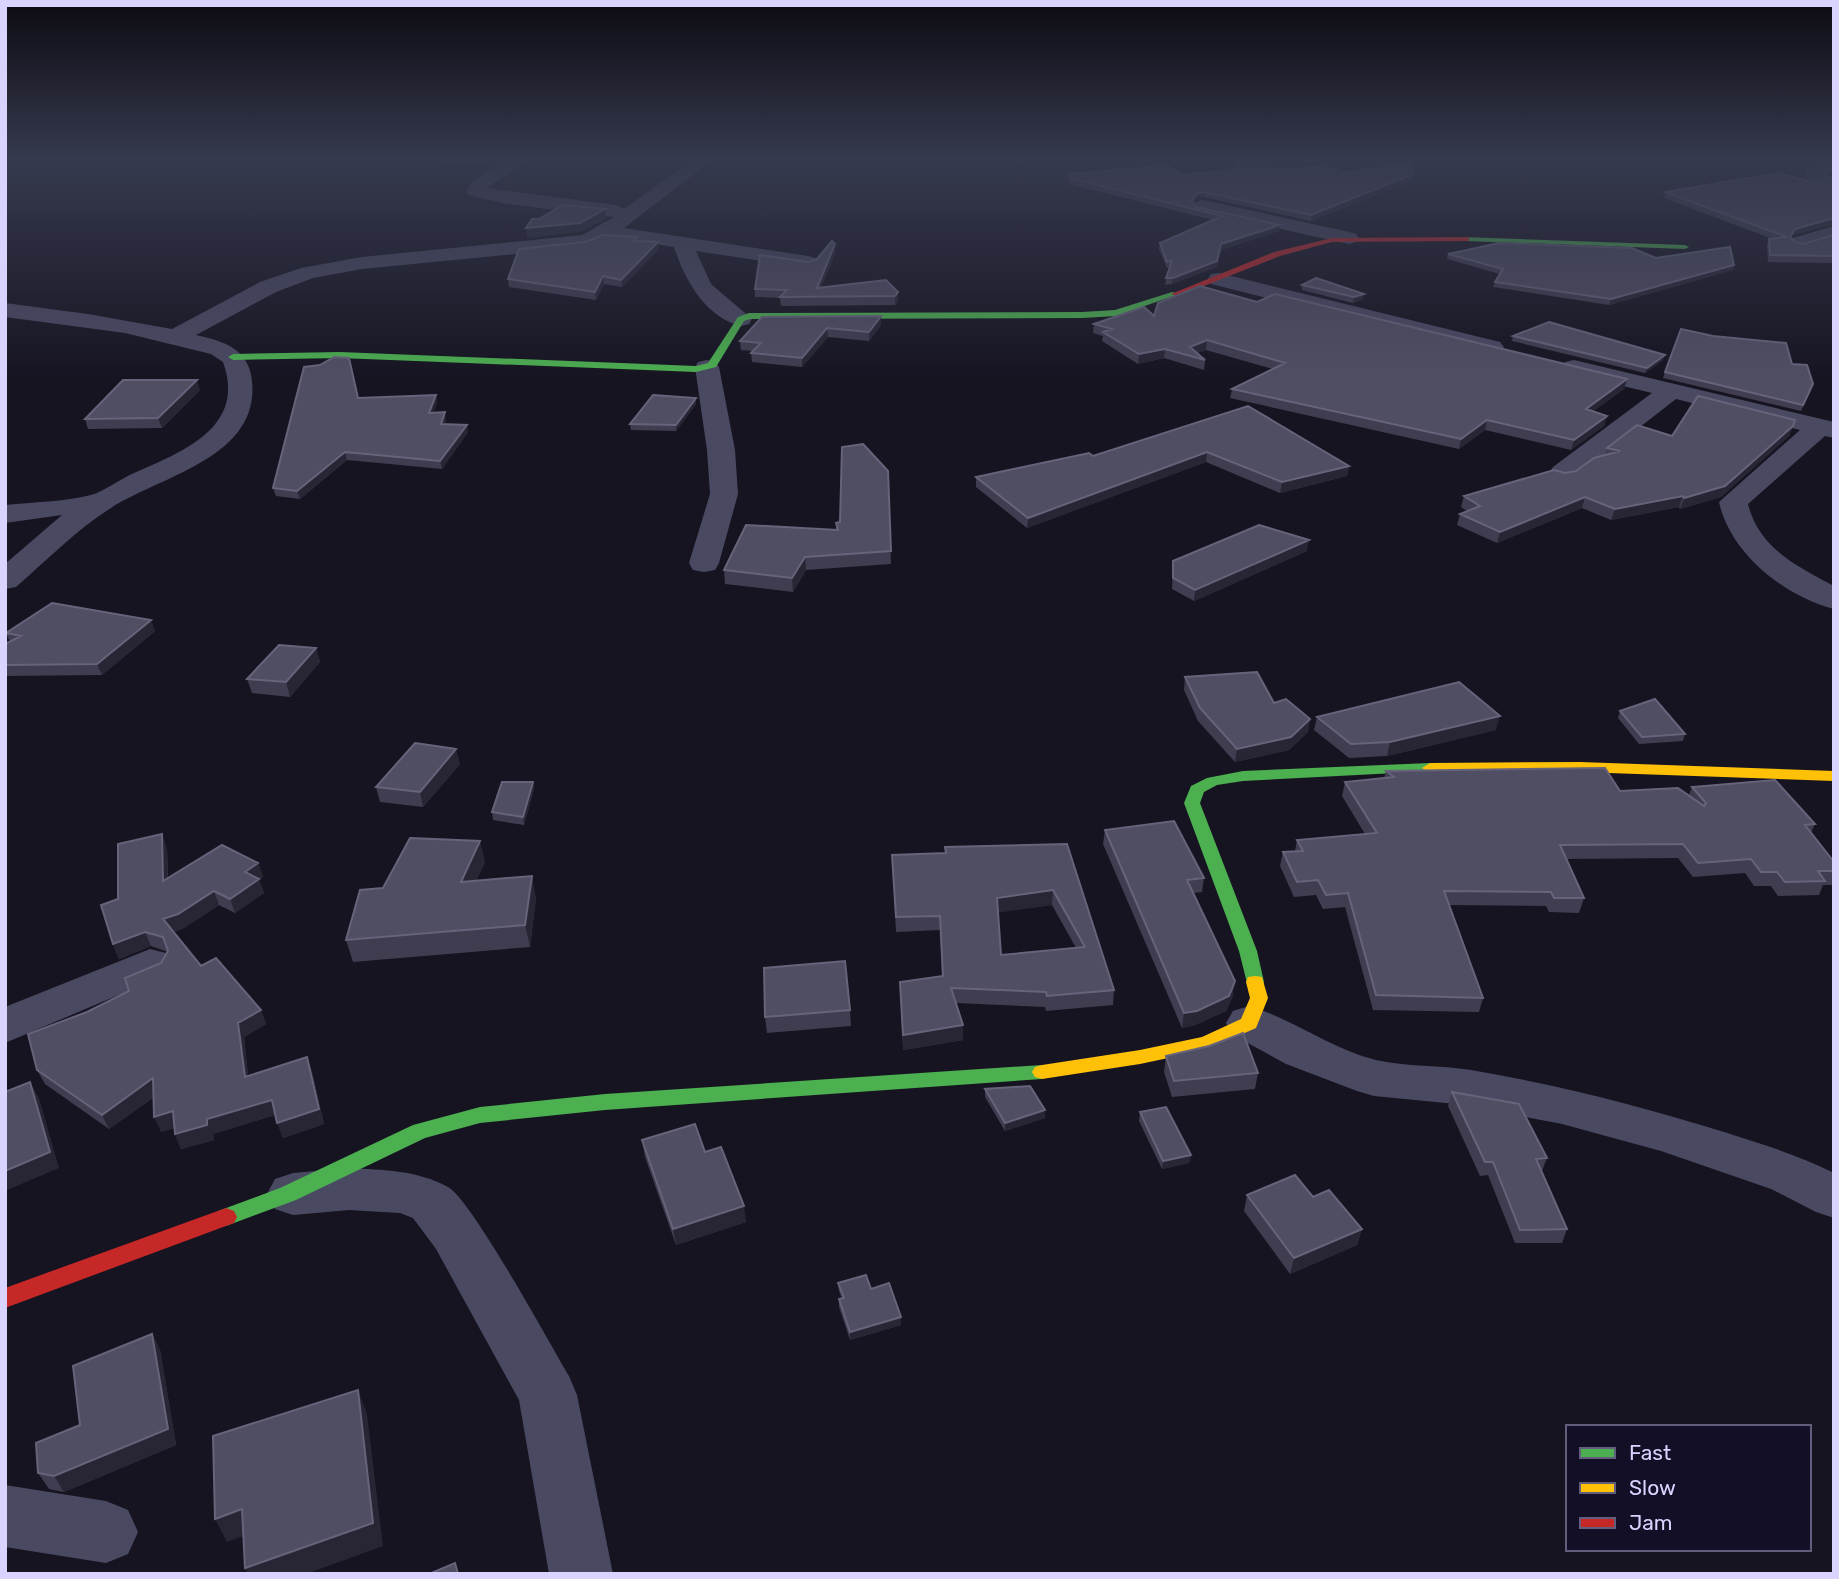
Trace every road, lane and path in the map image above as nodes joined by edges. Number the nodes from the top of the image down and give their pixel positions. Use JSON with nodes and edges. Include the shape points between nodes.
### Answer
{"nodes":[{"id":1,"x":605,"y":232,"type":"edge"},
{"id":2,"x":611,"y":232,"type":"edge"},
{"id":3,"x":1320,"y":232,"type":"edge"},
{"id":4,"x":1834,"y":232,"type":"edge"},
{"id":5,"x":1349,"y":238,"type":"junction"},
{"id":6,"x":1800,"y":242,"type":"edge"},
{"id":7,"x":682,"y":243,"type":"junction"},
{"id":8,"x":1685,"y":247,"type":"dead end"},
{"id":9,"x":808,"y":262,"type":"edge"},
{"id":10,"x":1219,"y":279,"type":"junction"},
{"id":11,"x":5,"y":310,"type":"edge"},
{"id":12,"x":741,"y":319,"type":"junction"},
{"id":13,"x":176,"y":336,"type":"junction"},
{"id":14,"x":1511,"y":352,"type":"edge"},
{"id":15,"x":233,"y":358,"type":"junction"},
{"id":16,"x":1551,"y":362,"type":"edge"},
{"id":17,"x":707,"y":368,"type":"junction"},
{"id":18,"x":1671,"y":391,"type":"junction"},
{"id":19,"x":1827,"y":428,"type":"edge"},
{"id":20,"x":1563,"y":473,"type":"edge"},
{"id":21,"x":100,"y":502,"type":"junction"},
{"id":22,"x":5,"y":514,"type":"edge"},
{"id":23,"x":705,"y":563,"type":"dead end"},
{"id":24,"x":5,"y":580,"type":"edge"},
{"id":25,"x":1834,"y":599,"type":"edge"},
{"id":26,"x":1834,"y":776,"type":"edge"},
{"id":27,"x":150,"y":964,"type":"edge"},
{"id":28,"x":1249,"y":1023,"type":"junction"},
{"id":29,"x":5,"y":1026,"type":"edge"},
{"id":30,"x":288,"y":1194,"type":"junction"},
{"id":31,"x":1834,"y":1197,"type":"edge"},
{"id":32,"x":5,"y":1298,"type":"edge"},
{"id":33,"x":5,"y":1516,"type":"edge"},
{"id":34,"x":106,"y":1532,"type":"dead end"},
{"id":35,"x":581,"y":1574,"type":"edge"}],
"edges":[{"from":1,"to":13,"type":"street","via":[[571,244],[308,272],[268,287]]},
{"from":2,"to":7,"type":"street"},
{"from":3,"to":5,"type":"street"},
{"from":4,"to":6,"type":"street"},
{"from":5,"to":8,"type":"street"},
{"from":5,"to":10,"type":"street","via":[[1295,248]]},
{"from":7,"to":9,"type":"street"},
{"from":7,"to":12,"type":"street","via":[[708,296]]},
{"from":10,"to":12,"type":"street","via":[[1116,313],[759,315]]},
{"from":10,"to":14,"type":"street"},
{"from":11,"to":13,"type":"street"},
{"from":12,"to":17,"type":"street"},
{"from":13,"to":15,"type":"street"},
{"from":15,"to":17,"type":"street","via":[[340,355]]},
{"from":15,"to":21,"type":"street","via":[[240,379],[239,404],[222,435]]},
{"from":16,"to":18,"type":"street"},
{"from":17,"to":23,"type":"street","via":[[724,494]]},
{"from":18,"to":19,"type":"street"},
{"from":18,"to":20,"type":"street"},
{"from":19,"to":25,"type":"street","via":[[1733,502],[1735,520],[1746,541],[1784,572]]},
{"from":21,"to":22,"type":"street"},
{"from":21,"to":24,"type":"street"},
{"from":26,"to":28,"type":"street","via":[[1580,767],[1419,768],[1213,781],[1197,789],[1192,803],[1248,951],[1259,998]]},
{"from":27,"to":29,"type":"street"},
{"from":28,"to":30,"type":"street","via":[[1206,1043],[1044,1072],[480,1115],[420,1131]]},
{"from":28,"to":31,"type":"street","via":[[1303,1052],[1374,1078],[1456,1086],[1665,1132],[1789,1174]]},
{"from":30,"to":32,"type":"street"},
{"from":30,"to":35,"type":"street","via":[[349,1189],[403,1192],[432,1203],[548,1395]]},
{"from":33,"to":34,"type":"street"}]}
